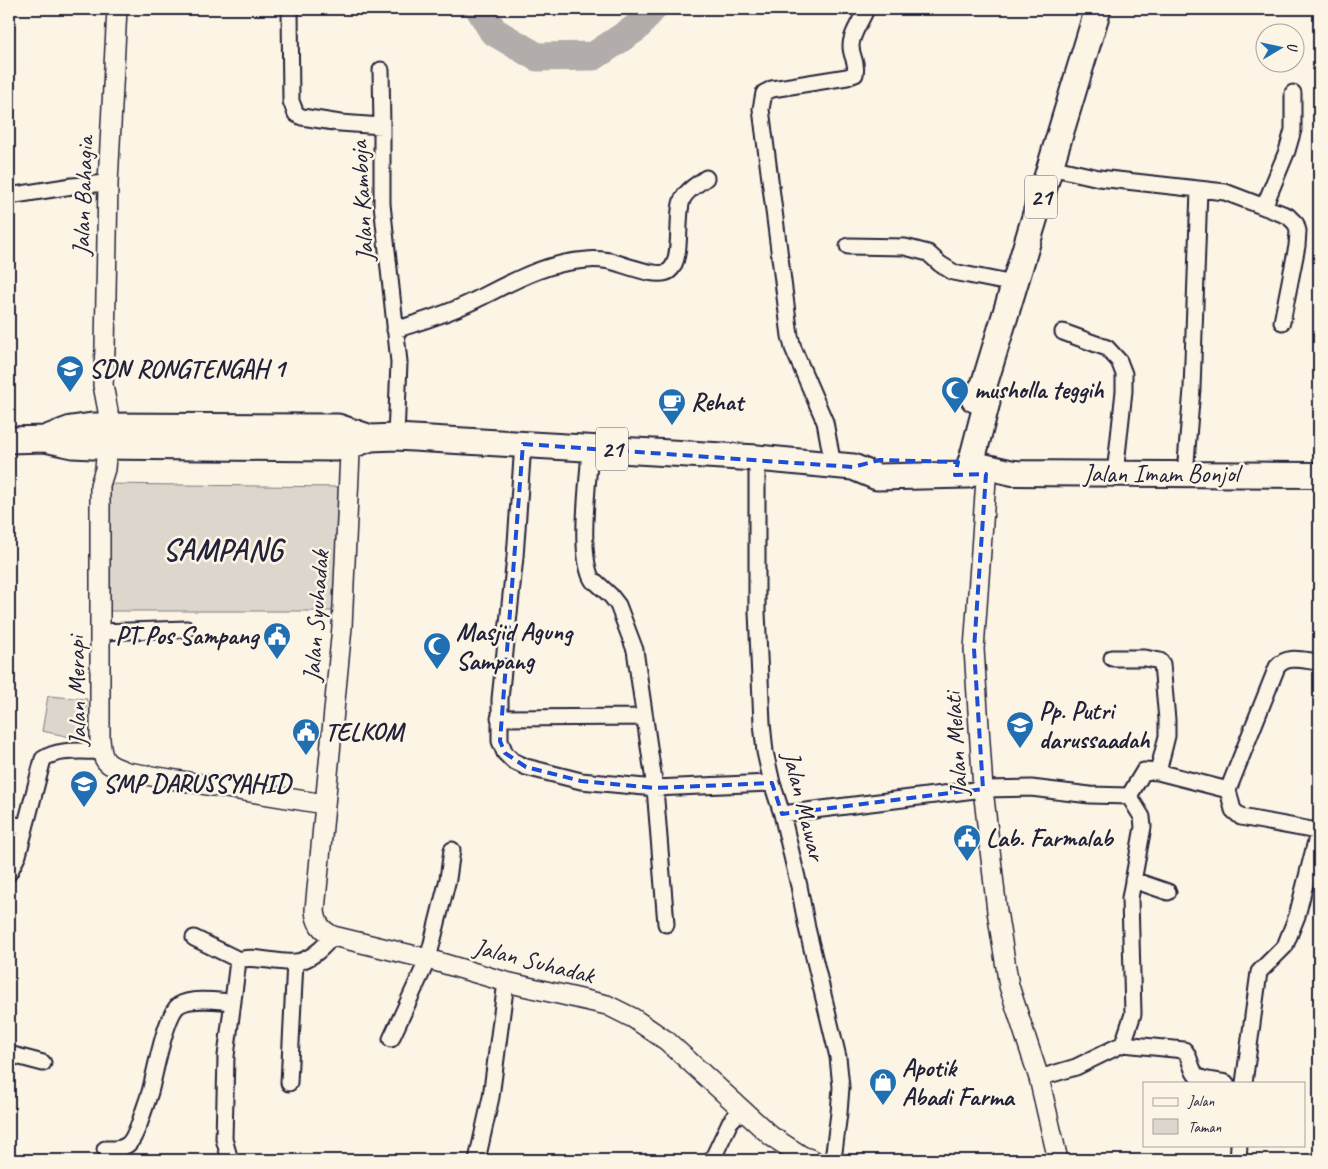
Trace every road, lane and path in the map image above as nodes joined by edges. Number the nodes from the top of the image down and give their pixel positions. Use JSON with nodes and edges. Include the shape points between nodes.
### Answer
{"nodes":[{"id":1,"x":117,"y":9,"type":"edge"},
{"id":2,"x":290,"y":9,"type":"edge"},
{"id":3,"x":866,"y":9,"type":"edge"},
{"id":4,"x":1098,"y":9,"type":"edge"},
{"id":5,"x":381,"y":70,"type":"dead end"},
{"id":6,"x":1293,"y":93,"type":"dead end"},
{"id":7,"x":382,"y":126,"type":"junction"},
{"id":8,"x":1050,"y":168,"type":"junction"},
{"id":9,"x":706,"y":178,"type":"dead end"},
{"id":10,"x":108,"y":183,"type":"junction"},
{"id":11,"x":1198,"y":190,"type":"junction"},
{"id":12,"x":9,"y":196,"type":"edge"},
{"id":13,"x":1264,"y":207,"type":"junction"},
{"id":14,"x":848,"y":246,"type":"dead end"},
{"id":15,"x":1014,"y":284,"type":"junction"},
{"id":16,"x":1282,"y":322,"type":"dead end"},
{"id":17,"x":396,"y":330,"type":"junction"},
{"id":18,"x":1063,"y":332,"type":"dead end"},
{"id":19,"x":100,"y":436,"type":"junction"},
{"id":20,"x":358,"y":438,"type":"junction"},
{"id":21,"x":396,"y":438,"type":"junction"},
{"id":22,"x":9,"y":440,"type":"edge"},
{"id":23,"x":523,"y":444,"type":"junction"},
{"id":24,"x":590,"y":448,"type":"junction"},
{"id":25,"x":757,"y":458,"type":"junction"},
{"id":26,"x":843,"y":466,"type":"junction"},
{"id":27,"x":976,"y":466,"type":"junction"},
{"id":28,"x":1115,"y":474,"type":"junction"},
{"id":29,"x":1185,"y":474,"type":"junction"},
{"id":30,"x":1319,"y":475,"type":"edge"},
{"id":31,"x":187,"y":629,"type":"dead end"},
{"id":32,"x":100,"y":632,"type":"junction"},
{"id":33,"x":1112,"y":658,"type":"dead end"},
{"id":34,"x":1319,"y":662,"type":"edge"},
{"id":35,"x":644,"y":717,"type":"junction"},
{"id":36,"x":499,"y":718,"type":"junction"},
{"id":37,"x":101,"y":751,"type":"junction"},
{"id":38,"x":1158,"y":772,"type":"junction"},
{"id":39,"x":772,"y":783,"type":"junction"},
{"id":40,"x":655,"y":788,"type":"junction"},
{"id":41,"x":983,"y":789,"type":"junction"},
{"id":42,"x":1228,"y":790,"type":"junction"},
{"id":43,"x":1129,"y":796,"type":"junction"},
{"id":44,"x":324,"y":804,"type":"junction"},
{"id":45,"x":782,"y":814,"type":"junction"},
{"id":46,"x":9,"y":823,"type":"edge"},
{"id":47,"x":25,"y":828,"type":"junction"},
{"id":48,"x":452,"y":850,"type":"dead end"},
{"id":49,"x":9,"y":873,"type":"edge"},
{"id":50,"x":1133,"y":880,"type":"junction"},
{"id":51,"x":1168,"y":892,"type":"dead end"},
{"id":52,"x":666,"y":924,"type":"dead end"},
{"id":53,"x":333,"y":936,"type":"junction"},
{"id":54,"x":194,"y":938,"type":"dead end"},
{"id":55,"x":428,"y":958,"type":"junction"},
{"id":56,"x":240,"y":960,"type":"junction"},
{"id":57,"x":294,"y":962,"type":"junction"},
{"id":58,"x":506,"y":982,"type":"junction"},
{"id":59,"x":233,"y":1002,"type":"junction"},
{"id":60,"x":391,"y":1039,"type":"dead end"},
{"id":61,"x":1123,"y":1044,"type":"junction"},
{"id":62,"x":9,"y":1054,"type":"edge"},
{"id":63,"x":43,"y":1063,"type":"dead end"},
{"id":64,"x":1040,"y":1078,"type":"junction"},
{"id":65,"x":1221,"y":1082,"type":"edge"},
{"id":66,"x":1244,"y":1082,"type":"edge"},
{"id":67,"x":289,"y":1083,"type":"dead end"},
{"id":68,"x":742,"y":1109,"type":"junction"},
{"id":69,"x":1239,"y":1146,"type":"edge"},
{"id":70,"x":105,"y":1149,"type":"dead end"},
{"id":71,"x":230,"y":1160,"type":"edge"},
{"id":72,"x":478,"y":1160,"type":"edge"},
{"id":73,"x":712,"y":1160,"type":"edge"},
{"id":74,"x":812,"y":1160,"type":"edge"},
{"id":75,"x":833,"y":1160,"type":"edge"},
{"id":76,"x":1058,"y":1160,"type":"edge"},
{"id":77,"x":1238,"y":1160,"type":"edge"}],
"edges":[{"from":1,"to":10,"type":"street","name":"Jalan Bahagia"},
{"from":2,"to":7,"type":"street","name":"Jalan Kamboja","via":[[291,101],[296,114],[340,123]]},
{"from":3,"to":26,"type":"street","via":[[851,45],[857,65],[855,74],[772,89],[764,93],[761,108],[790,336]]},
{"from":4,"to":8,"type":"highway","number":"21"},
{"from":5,"to":7,"type":"street"},
{"from":6,"to":13,"type":"street","via":[[1293,130]]},
{"from":7,"to":17,"type":"street","name":"Jalan Kamboja","via":[[382,204]]},
{"from":8,"to":11,"type":"street","via":[[1099,178]]},
{"from":8,"to":15,"type":"highway","number":"21"},
{"from":9,"to":17,"type":"street","via":[[683,199],[677,254],[669,271],[656,274],[590,259],[564,262],[540,268],[466,305]]},
{"from":10,"to":12,"type":"street"},
{"from":10,"to":19,"type":"street","name":"Jalan Bahagia","via":[[103,385],[93,414]]},
{"from":11,"to":13,"type":"street","via":[[1225,192]]},
{"from":11,"to":29,"type":"street","via":[[1192,389]]},
{"from":13,"to":16,"type":"street","via":[[1288,216],[1298,231]]},
{"from":14,"to":15,"type":"street","via":[[906,247],[928,254],[954,272]]},
{"from":15,"to":27,"type":"highway","number":"21","via":[[984,385],[974,397]]},
{"from":17,"to":21,"type":"street","name":"Jalan Kamboja","via":[[399,362]]},
{"from":18,"to":28,"type":"street","via":[[1107,348],[1119,361],[1124,374]]},
{"from":19,"to":20,"type":"highway","number":"21","via":[[338,427]]},
{"from":19,"to":22,"type":"highway","number":"21","via":[[71,429],[45,439]]},
{"from":19,"to":32,"type":"street","name":"Jalan Merapi","via":[[105,469],[100,485]]},
{"from":20,"to":21,"type":"highway","number":"21"},
{"from":20,"to":44,"type":"street","name":"Jalan Syuhadak"},
{"from":21,"to":23,"type":"highway","number":"21"},
{"from":23,"to":24,"type":"highway","number":"21"},
{"from":23,"to":36,"type":"street"},
{"from":24,"to":25,"type":"highway","number":"21"},
{"from":24,"to":35,"type":"street","via":[[585,540],[587,568],[593,581],[615,600],[635,650]]},
{"from":25,"to":26,"type":"highway","number":"21"},
{"from":25,"to":39,"type":"street","name":"Jalan Mawar","via":[[761,705],[765,752]]},
{"from":26,"to":27,"type":"highway","number":"21","via":[[877,477]]},
{"from":27,"to":28,"type":"main road","name":"Jalan Imam Bonjol"},
{"from":27,"to":41,"type":"street","name":"Jalan Melati","via":[[974,649]]},
{"from":28,"to":29,"type":"main road","name":"Jalan Imam Bonjol"},
{"from":29,"to":30,"type":"main road","name":"Jalan Imam Bonjol"},
{"from":31,"to":32,"type":"street"},
{"from":32,"to":37,"type":"street","name":"Jalan Merapi"},
{"from":33,"to":38,"type":"street","via":[[1145,658],[1162,664],[1167,736]]},
{"from":34,"to":42,"type":"street","via":[[1292,659],[1277,667]]},
{"from":35,"to":36,"type":"street"},
{"from":35,"to":40,"type":"street"},
{"from":36,"to":40,"type":"street","via":[[500,741],[505,753],[526,767],[582,781]]},
{"from":37,"to":44,"type":"street","name":"Jalan Merapi","via":[[107,763],[127,772]]},
{"from":37,"to":47,"type":"street","via":[[60,752],[44,759]]},
{"from":38,"to":42,"type":"street"},
{"from":38,"to":43,"type":"street","via":[[1144,771]]},
{"from":39,"to":40,"type":"street"},
{"from":39,"to":45,"type":"street","name":"Jalan Mawar"},
{"from":40,"to":52,"type":"street"},
{"from":41,"to":43,"type":"street","via":[[1031,788]]},
{"from":41,"to":45,"type":"street"},
{"from":41,"to":64,"type":"street","name":"Jalan Melati","via":[[1009,986]]},
{"from":42,"to":66,"type":"street","via":[[1234,810],[1241,817],[1318,833],[1297,916],[1285,946],[1259,972]]},
{"from":43,"to":50,"type":"street","via":[[1143,826]]},
{"from":44,"to":53,"type":"street","via":[[315,910],[316,921],[323,931]]},
{"from":45,"to":75,"type":"street","name":"Jalan Mawar","via":[[838,1057],[841,1087]]},
{"from":46,"to":47,"type":"street"},
{"from":47,"to":49,"type":"street"},
{"from":48,"to":55,"type":"street"},
{"from":50,"to":51,"type":"street"},
{"from":50,"to":61,"type":"street","via":[[1130,898],[1133,1014]]},
{"from":53,"to":55,"type":"street","name":"Jalan Suhadak"},
{"from":53,"to":57,"type":"street","via":[[305,960]]},
{"from":54,"to":56,"type":"street"},
{"from":55,"to":58,"type":"street","name":"Jalan Suhadak"},
{"from":55,"to":60,"type":"street"},
{"from":56,"to":57,"type":"street"},
{"from":56,"to":59,"type":"street"},
{"from":57,"to":67,"type":"street"},
{"from":58,"to":68,"type":"street","name":"Jalan Suhadak","via":[[607,1005],[633,1018],[667,1041]]},
{"from":58,"to":72,"type":"street","via":[[491,1097]]},
{"from":59,"to":70,"type":"street","via":[[188,1002],[174,1011],[137,1128],[129,1144],[120,1149]]},
{"from":59,"to":71,"type":"street","via":[[226,1056],[224,1139]]},
{"from":61,"to":64,"type":"street","via":[[1076,1067]]},
{"from":61,"to":65,"type":"street","via":[[1184,1050],[1197,1076]]},
{"from":62,"to":63,"type":"street"},
{"from":64,"to":76,"type":"street","name":"Jalan Melati"},
{"from":68,"to":73,"type":"street","via":[[730,1122]]},
{"from":68,"to":74,"type":"street","name":"Jalan Suhadak","via":[[771,1136]]},
{"from":69,"to":77,"type":"street"}]}
